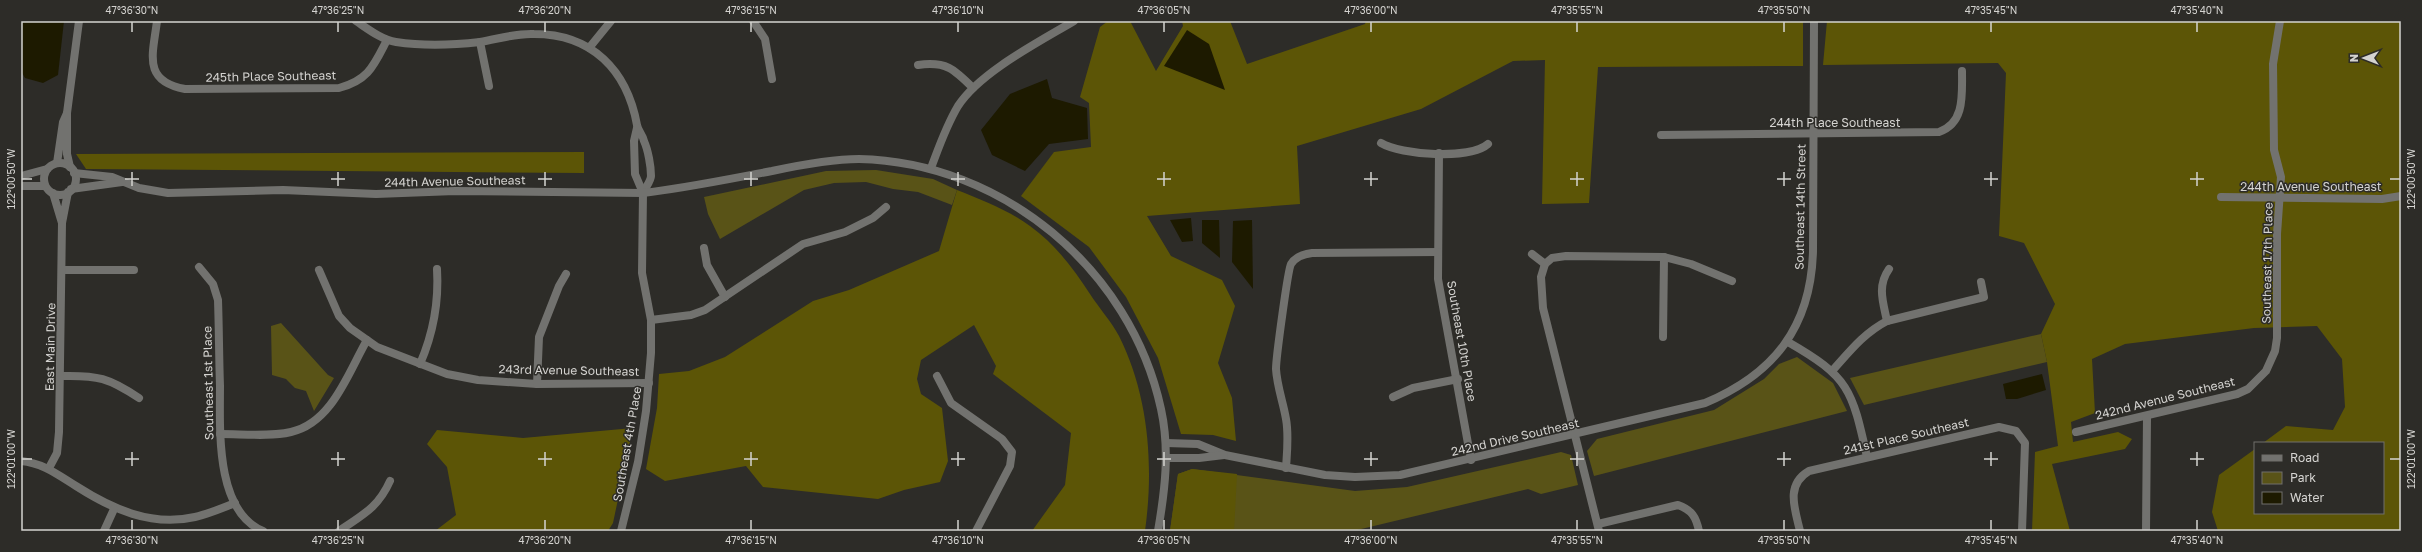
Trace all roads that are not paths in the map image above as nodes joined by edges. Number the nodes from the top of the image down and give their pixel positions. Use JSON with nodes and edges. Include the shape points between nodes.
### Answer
{"nodes":[{"id":1,"x":79,"y":21,"type":"edge"},
{"id":2,"x":157,"y":21,"type":"edge"},
{"id":3,"x":356,"y":21,"type":"edge"},
{"id":4,"x":611,"y":21,"type":"edge"},
{"id":5,"x":753,"y":21,"type":"edge"},
{"id":6,"x":1074,"y":21,"type":"edge"},
{"id":7,"x":1814,"y":21,"type":"edge"},
{"id":8,"x":2280,"y":21,"type":"edge"},
{"id":9,"x":387,"y":40,"type":"junction"},
{"id":10,"x":480,"y":42,"type":"junction"},
{"id":11,"x":589,"y":48,"type":"junction"},
{"id":12,"x":918,"y":65,"type":"dead end"},
{"id":13,"x":1962,"y":72,"type":"dead end"},
{"id":14,"x":772,"y":80,"type":"dead end"},
{"id":15,"x":489,"y":86,"type":"dead end"},
{"id":16,"x":973,"y":88,"type":"junction"},
{"id":17,"x":67,"y":113,"type":"junction"},
{"id":18,"x":637,"y":128,"type":"junction"},
{"id":19,"x":1814,"y":134,"type":"junction"},
{"id":20,"x":1661,"y":135,"type":"dead end"},
{"id":21,"x":1381,"y":143,"type":"dead end"},
{"id":22,"x":1488,"y":144,"type":"dead end"},
{"id":23,"x":1439,"y":153,"type":"junction"},
{"id":24,"x":57,"y":163,"type":"junction"},
{"id":25,"x":931,"y":168,"type":"junction"},
{"id":26,"x":47,"y":169,"type":"junction"},
{"id":27,"x":72,"y":170,"type":"junction"},
{"id":28,"x":21,"y":176,"type":"edge"},
{"id":29,"x":122,"y":182,"type":"junction"},
{"id":30,"x":21,"y":186,"type":"edge"},
{"id":31,"x":45,"y":186,"type":"junction"},
{"id":32,"x":70,"y":191,"type":"junction"},
{"id":33,"x":53,"y":193,"type":"junction"},
{"id":34,"x":643,"y":193,"type":"junction"},
{"id":35,"x":2401,"y":196,"type":"edge"},
{"id":36,"x":2221,"y":197,"type":"dead end"},
{"id":37,"x":2280,"y":199,"type":"junction"},
{"id":38,"x":886,"y":206,"type":"dead end"},
{"id":39,"x":62,"y":223,"type":"junction"},
{"id":40,"x":704,"y":248,"type":"dead end"},
{"id":41,"x":1438,"y":252,"type":"junction"},
{"id":42,"x":1532,"y":254,"type":"dead end"},
{"id":43,"x":1664,"y":257,"type":"junction"},
{"id":44,"x":1546,"y":264,"type":"junction"},
{"id":45,"x":199,"y":267,"type":"dead end"},
{"id":46,"x":436,"y":269,"type":"dead end"},
{"id":47,"x":1889,"y":269,"type":"dead end"},
{"id":48,"x":63,"y":270,"type":"junction"},
{"id":49,"x":134,"y":270,"type":"dead end"},
{"id":50,"x":320,"y":270,"type":"dead end"},
{"id":51,"x":566,"y":274,"type":"dead end"},
{"id":52,"x":1732,"y":281,"type":"dead end"},
{"id":53,"x":1981,"y":282,"type":"dead end"},
{"id":54,"x":725,"y":297,"type":"junction"},
{"id":55,"x":651,"y":320,"type":"junction"},
{"id":56,"x":1887,"y":321,"type":"junction"},
{"id":57,"x":1663,"y":337,"type":"dead end"},
{"id":58,"x":367,"y":340,"type":"junction"},
{"id":59,"x":1788,"y":342,"type":"junction"},
{"id":60,"x":2271,"y":363,"type":"joint"},
{"id":61,"x":420,"y":364,"type":"junction"},
{"id":62,"x":1833,"y":370,"type":"junction"},
{"id":63,"x":61,"y":376,"type":"junction"},
{"id":64,"x":937,"y":376,"type":"dead end"},
{"id":65,"x":1458,"y":379,"type":"junction"},
{"id":66,"x":649,"y":383,"type":"junction"},
{"id":67,"x":538,"y":384,"type":"junction"},
{"id":68,"x":1393,"y":397,"type":"dead end"},
{"id":69,"x":139,"y":398,"type":"dead end"},
{"id":70,"x":2147,"y":417,"type":"junction"},
{"id":71,"x":2076,"y":432,"type":"dead end"},
{"id":72,"x":220,"y":434,"type":"junction"},
{"id":73,"x":1574,"y":435,"type":"junction"},
{"id":74,"x":1166,"y":443,"type":"junction"},
{"id":75,"x":1225,"y":455,"type":"junction"},
{"id":76,"x":1867,"y":457,"type":"junction"},
{"id":77,"x":1167,"y":458,"type":"junction"},
{"id":78,"x":1471,"y":460,"type":"junction"},
{"id":79,"x":21,"y":461,"type":"edge"},
{"id":80,"x":49,"y":468,"type":"junction"},
{"id":81,"x":1286,"y":468,"type":"junction"},
{"id":82,"x":390,"y":481,"type":"dead end"},
{"id":83,"x":235,"y":503,"type":"junction"},
{"id":84,"x":114,"y":509,"type":"junction"},
{"id":85,"x":1598,"y":527,"type":"edge"},
{"id":86,"x":978,"y":530,"type":"edge"},
{"id":87,"x":104,"y":531,"type":"edge"},
{"id":88,"x":263,"y":531,"type":"edge"},
{"id":89,"x":338,"y":531,"type":"edge"},
{"id":90,"x":621,"y":531,"type":"edge"},
{"id":91,"x":1158,"y":531,"type":"edge"},
{"id":92,"x":1699,"y":531,"type":"edge"},
{"id":93,"x":1800,"y":531,"type":"edge"},
{"id":94,"x":2022,"y":531,"type":"edge"},
{"id":95,"x":2146,"y":531,"type":"edge"}],
"edges":[{"from":1,"to":17,"type":"street"},
{"from":2,"to":9,"type":"street","name":"245th Place Southeast","via":[[153,62],[158,78],[169,85],[185,89],[339,88],[355,83],[366,75]]},
{"from":3,"to":9,"type":"street"},
{"from":4,"to":11,"type":"street"},
{"from":5,"to":14,"type":"street","via":[[765,39]]},
{"from":6,"to":16,"type":"street","via":[[1028,49]]},
{"from":7,"to":19,"type":"street","name":"Southeast 14th Street"},
{"from":8,"to":37,"type":"street","name":"Southeast 17th Place","via":[[2273,64],[2273,90],[2274,150],[2281,177]]},
{"from":9,"to":10,"type":"street","name":"Southeast 4th Place","via":[[433,45]]},
{"from":10,"to":11,"type":"street","name":"Southeast 4th Place","via":[[550,34]]},
{"from":10,"to":15,"type":"street"},
{"from":11,"to":18,"type":"street","name":"Southeast 4th Place","via":[[605,59],[624,83],[634,108]]},
{"from":12,"to":16,"type":"street","via":[[946,65]]},
{"from":13,"to":19,"type":"street","name":"244th Place Southeast","via":[[1960,109],[1948,129],[1927,133]]},
{"from":16,"to":25,"type":"street","via":[[958,106],[945,129]]},
{"from":17,"to":24,"type":"street","via":[[63,122]]},
{"from":17,"to":27,"type":"street","via":[[67,154]]},
{"from":18,"to":34,"type":"street","name":"Southeast 4th Place","via":[[634,141],[636,174]]},
{"from":18,"to":34,"type":"street","name":"Southeast 4th Place","via":[[644,140],[651,178]]},
{"from":19,"to":20,"type":"street","name":"244th Place Southeast"},
{"from":19,"to":59,"type":"street","name":"Southeast 14th Street","via":[[1810,284],[1805,305]]},
{"from":21,"to":23,"type":"street","via":[[1398,150]]},
{"from":22,"to":23,"type":"street","via":[[1476,151]]},
{"from":23,"to":41,"type":"street","name":"Southeast 10th Place"},
{"from":24,"to":26,"type":"street"},
{"from":24,"to":27,"type":"street","via":[[64,163]]},
{"from":25,"to":34,"type":"street","name":"244th Avenue Southeast","via":[[894,162],[828,161]]},
{"from":25,"to":74,"type":"street","name":"244th Avenue Southeast","via":[[972,183],[1014,204],[1043,224],[1076,253],[1102,282],[1125,318],[1148,367],[1161,409]]},
{"from":26,"to":28,"type":"street"},
{"from":26,"to":31,"type":"street","via":[[44,177]]},
{"from":27,"to":29,"type":"street","name":"244th Avenue Southeast","via":[[112,177]]},
{"from":27,"to":32,"type":"street","via":[[75,182]]},
{"from":29,"to":32,"type":"street","name":"244th Avenue Southeast"},
{"from":29,"to":34,"type":"street","name":"244th Avenue Southeast","via":[[168,193],[283,190],[376,194],[455,191]]},
{"from":30,"to":31,"type":"street"},
{"from":31,"to":33,"type":"street"},
{"from":32,"to":33,"type":"street","via":[[60,195]]},
{"from":32,"to":39,"type":"street","name":"East Main Drive"},
{"from":33,"to":39,"type":"street","name":"East Main Drive"},
{"from":34,"to":55,"type":"street","name":"Southeast 4th Place","via":[[642,273]]},
{"from":35,"to":37,"type":"street","name":"244th Avenue Southeast","via":[[2382,199]]},
{"from":36,"to":37,"type":"street","name":"244th Avenue Southeast"},
{"from":37,"to":60,"type":"street","name":"Southeast 17th Place","via":[[2277,234],[2277,338]]},
{"from":38,"to":54,"type":"street","via":[[873,218],[845,232],[803,244]]},
{"from":39,"to":48,"type":"street","name":"East Main Drive"},
{"from":40,"to":54,"type":"street","via":[[707,265]]},
{"from":41,"to":65,"type":"street","name":"Southeast 10th Place","via":[[1438,279]]},
{"from":41,"to":81,"type":"street","via":[[1312,252],[1297,257],[1288,271],[1277,347],[1277,384],[1288,433]]},
{"from":42,"to":44,"type":"street"},
{"from":43,"to":44,"type":"street","via":[[1566,256],[1552,258]]},
{"from":43,"to":52,"type":"street","via":[[1691,264]]},
{"from":43,"to":57,"type":"street"},
{"from":44,"to":73,"type":"street","via":[[1541,277],[1543,308]]},
{"from":45,"to":72,"type":"street","name":"Southeast 1st Place","via":[[213,284],[218,300]]},
{"from":46,"to":61,"type":"street","via":[[437,291],[433,326]]},
{"from":47,"to":56,"type":"street","via":[[1882,278],[1881,292]]},
{"from":48,"to":49,"type":"street"},
{"from":48,"to":63,"type":"street","name":"East Main Drive"},
{"from":50,"to":58,"type":"street","name":"243rd Avenue Southeast","via":[[339,316]]},
{"from":51,"to":67,"type":"street","via":[[539,337]]},
{"from":53,"to":56,"type":"street","via":[[1984,297]]},
{"from":54,"to":55,"type":"street","via":[[705,310],[691,315]]},
{"from":55,"to":66,"type":"street","name":"Southeast 4th Place"},
{"from":56,"to":62,"type":"street","via":[[1866,334]]},
{"from":58,"to":61,"type":"street","name":"243rd Avenue Southeast","via":[[397,356]]},
{"from":58,"to":72,"type":"street","via":[[330,406],[311,424],[291,432],[276,434]]},
{"from":59,"to":62,"type":"street"},
{"from":59,"to":73,"type":"street","name":"242nd Drive Southeast","via":[[1752,378],[1712,400]]},
{"from":60,"to":70,"type":"street","name":"242nd Avenue Southeast","via":[[2257,381],[2238,394]]},
{"from":61,"to":67,"type":"street","name":"243rd Avenue Southeast","via":[[447,374],[478,380]]},
{"from":62,"to":76,"type":"street","via":[[1852,400]]},
{"from":63,"to":69,"type":"street","via":[[104,378],[116,382]]},
{"from":63,"to":80,"type":"street","name":"East Main Drive","via":[[57,453]]},
{"from":64,"to":86,"type":"street","via":[[951,403],[1002,439],[1012,452],[1010,466]]},
{"from":65,"to":68,"type":"street","via":[[1412,388]]},
{"from":65,"to":78,"type":"street","name":"Southeast 10th Place"},
{"from":66,"to":67,"type":"street","name":"243rd Avenue Southeast"},
{"from":66,"to":90,"type":"street","name":"Southeast 4th Place","via":[[638,462]]},
{"from":70,"to":71,"type":"street","name":"242nd Avenue Southeast"},
{"from":70,"to":95,"type":"street"},
{"from":72,"to":83,"type":"street","name":"Southeast 1st Place","via":[[223,468]]},
{"from":73,"to":78,"type":"street","name":"242nd Drive Southeast"},
{"from":73,"to":85,"type":"street"},
{"from":74,"to":75,"type":"street","name":"242nd Drive Southeast","via":[[1198,444]]},
{"from":74,"to":77,"type":"street","name":"244th Avenue Southeast"},
{"from":75,"to":77,"type":"street","name":"242nd Drive Southeast"},
{"from":75,"to":81,"type":"street","name":"242nd Drive Southeast"},
{"from":76,"to":93,"type":"street","name":"241st Place Southeast","via":[[1802,475],[1794,487],[1794,504]]},
{"from":76,"to":94,"type":"street","name":"241st Place Southeast","via":[[1999,427],[2016,431],[2025,443]]},
{"from":77,"to":91,"type":"street","name":"244th Avenue Southeast"},
{"from":78,"to":81,"type":"street","name":"242nd Drive Southeast","via":[[1382,477],[1325,475]]},
{"from":79,"to":80,"type":"street"},
{"from":80,"to":84,"type":"street"},
{"from":82,"to":89,"type":"street","via":[[375,507]]},
{"from":83,"to":84,"type":"street","via":[[195,517],[175,519],[154,519]]},
{"from":83,"to":88,"type":"street","via":[[249,523]]},
{"from":84,"to":87,"type":"street"},
{"from":85,"to":92,"type":"street","via":[[1669,506],[1684,507],[1694,516]]}]}
